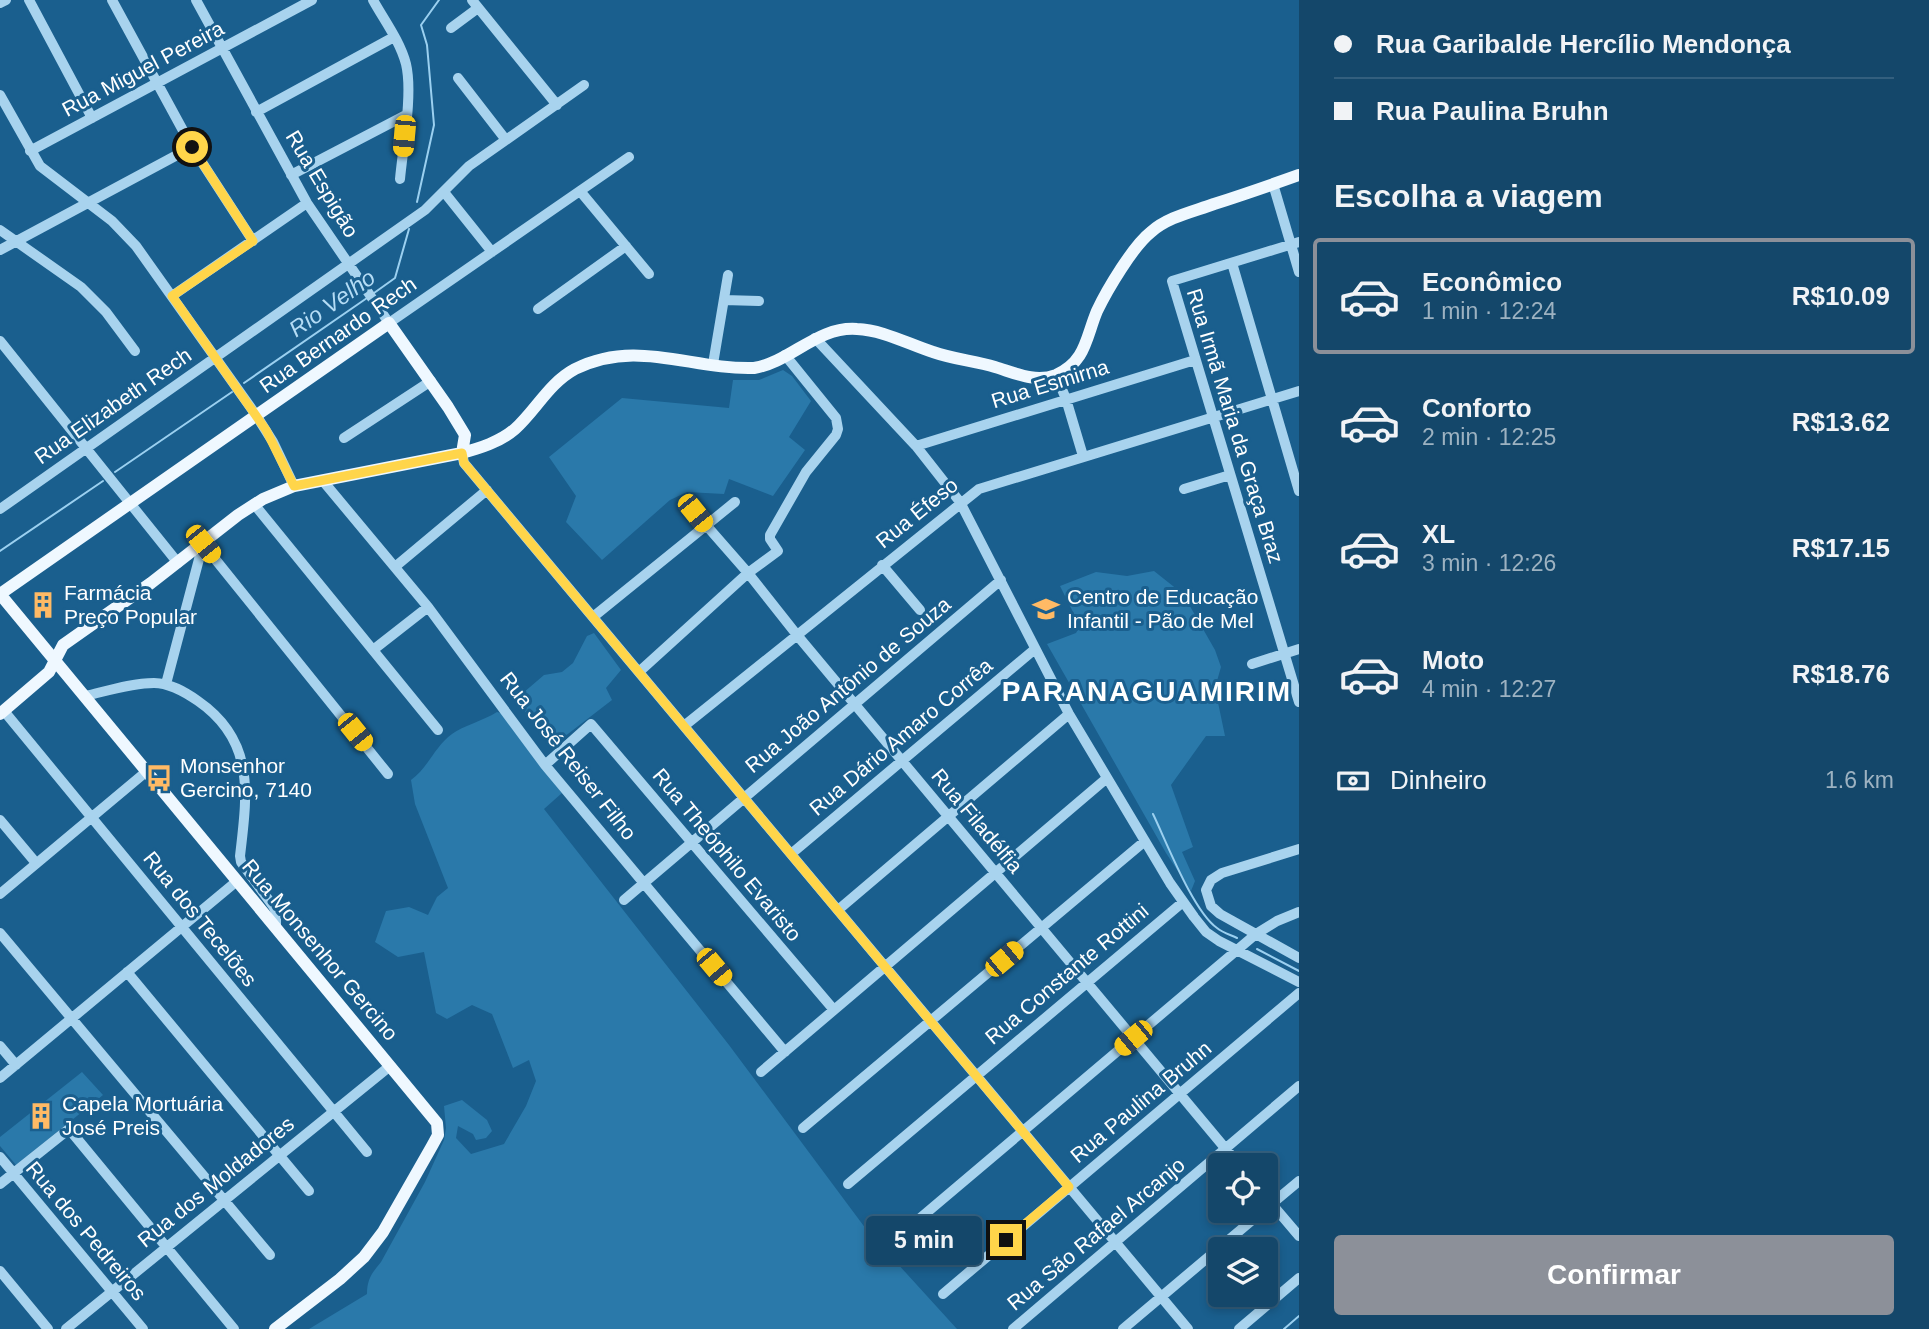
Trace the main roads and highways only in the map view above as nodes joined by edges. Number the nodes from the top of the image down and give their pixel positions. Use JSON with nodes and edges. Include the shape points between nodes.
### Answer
{"nodes":[{"id":1,"x":1299,"y":175,"type":"edge"},
{"id":2,"x":390,"y":323,"type":"joint"},
{"id":3,"x":465,"y":435,"type":"junction"},
{"id":4,"x":491,"y":443,"type":"junction"},
{"id":5,"x":462,"y":453,"type":"junction"},
{"id":6,"x":0,"y":594,"type":"edge"},
{"id":7,"x":55,"y":660,"type":"junction"},
{"id":8,"x":2,"y":713,"type":"edge"},
{"id":9,"x":275,"y":1329,"type":"edge"}],
"edges":[{"from":1,"to":4,"type":"main road","via":[[1176,217],[1151,232],[1103,300],[1084,352],[1056,375],[1023,376],[866,330],[838,330],[754,368],[648,354],[595,362],[565,376],[516,427]]},
{"from":2,"to":3,"type":"main road","name":"Rua Espigão"},
{"from":2,"to":6,"type":"main road","name":"Rua Bernardo Rech"},
{"from":3,"to":4,"type":"main road","via":[[478,443]]},
{"from":3,"to":5,"type":"main road"},
{"from":4,"to":5,"type":"main road"},
{"from":5,"to":7,"type":"main road","via":[[294,486],[271,495],[63,645]]},
{"from":6,"to":7,"type":"main road","name":"Rua Monsenhor Gercino"},
{"from":7,"to":8,"type":"main road","via":[[49,672]]},
{"from":7,"to":9,"type":"main road","name":"Rua Monsenhor Gercino","via":[[437,1123],[438,1135],[364,1257]]}]}
